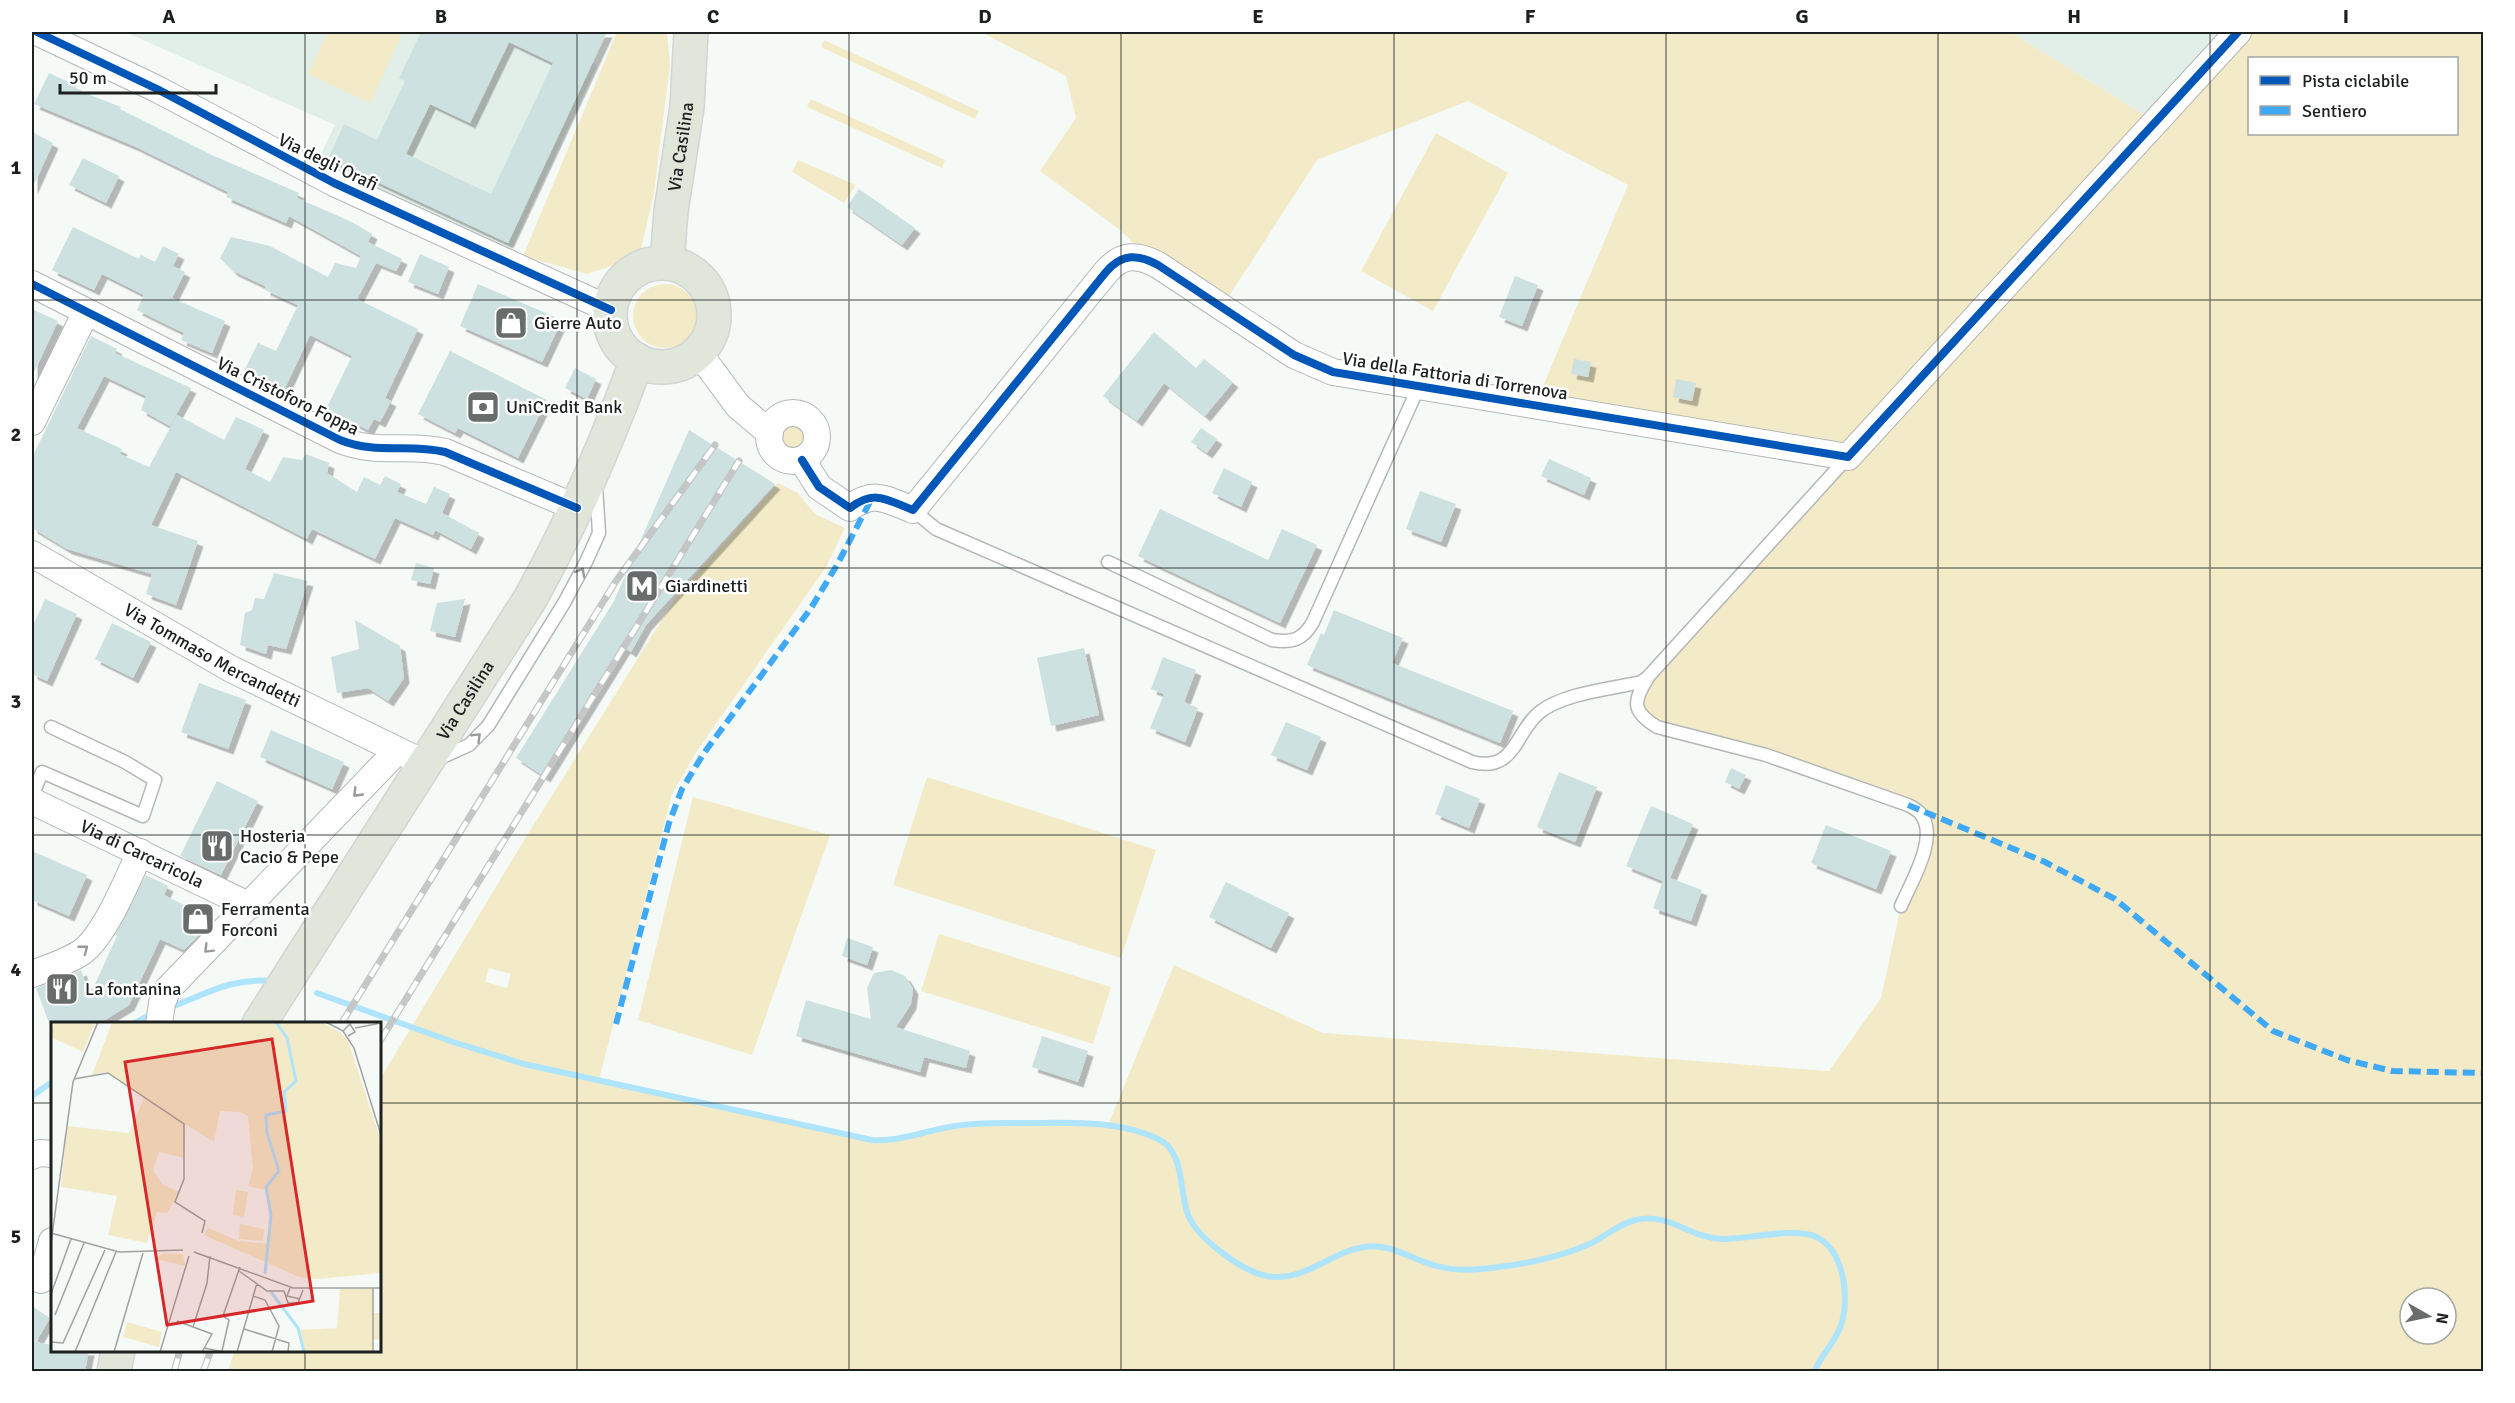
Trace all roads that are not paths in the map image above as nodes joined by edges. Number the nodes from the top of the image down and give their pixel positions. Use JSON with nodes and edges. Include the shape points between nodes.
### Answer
{"nodes":[{"id":1,"x":37,"y":32,"type":"edge"},
{"id":2,"x":691,"y":32,"type":"edge"},
{"id":3,"x":2238,"y":32,"type":"edge"},
{"id":4,"x":667,"y":263,"type":"junction"},
{"id":5,"x":32,"y":284,"type":"edge"},
{"id":6,"x":611,"y":310,"type":"junction"},
{"id":7,"x":86,"y":312,"type":"junction"},
{"id":8,"x":699,"y":352,"type":"junction"},
{"id":9,"x":637,"y":360,"type":"junction"},
{"id":10,"x":1419,"y":386,"type":"junction"},
{"id":11,"x":32,"y":422,"type":"edge"},
{"id":12,"x":770,"y":433,"type":"junction"},
{"id":13,"x":1848,"y":457,"type":"junction"},
{"id":14,"x":802,"y":460,"type":"junction"},
{"id":15,"x":594,"y":470,"type":"junction"},
{"id":16,"x":577,"y":508,"type":"junction"},
{"id":17,"x":913,"y":510,"type":"junction"},
{"id":18,"x":32,"y":554,"type":"edge"},
{"id":19,"x":1108,"y":562,"type":"dead end"},
{"id":20,"x":1647,"y":678,"type":"junction"},
{"id":21,"x":51,"y":727,"type":"dead end"},
{"id":22,"x":412,"y":757,"type":"junction"},
{"id":23,"x":32,"y":796,"type":"edge"},
{"id":24,"x":32,"y":801,"type":"edge"},
{"id":25,"x":140,"y":852,"type":"junction"},
{"id":26,"x":250,"y":906,"type":"junction"},
{"id":27,"x":1901,"y":906,"type":"dead end"},
{"id":28,"x":32,"y":974,"type":"edge"},
{"id":29,"x":159,"y":1022,"type":"edge"},
{"id":30,"x":260,"y":1022,"type":"edge"},
{"id":31,"x":51,"y":1154,"type":"edge"},
{"id":32,"x":32,"y":1156,"type":"edge"},
{"id":33,"x":51,"y":1245,"type":"edge"},
{"id":34,"x":42,"y":1280,"type":"edge"},
{"id":35,"x":118,"y":1352,"type":"edge"},
{"id":36,"x":114,"y":1371,"type":"edge"}],
"edges":[{"from":1,"to":6,"type":"street","name":"Via degli Orafi","via":[[157,89],[334,183]]},
{"from":2,"to":4,"type":"main road","name":"Via Casilina","via":[[687,107],[669,221]]},
{"from":3,"to":13,"type":"street"},
{"from":4,"to":6,"type":"main road","via":[[645,266],[631,274],[618,288]]},
{"from":4,"to":8,"type":"main road","via":[[693,273],[710,295],[713,324]]},
{"from":5,"to":7,"type":"street","name":"Via Cristoforo Foppa"},
{"from":6,"to":9,"type":"main road","via":[[616,338]]},
{"from":7,"to":11,"type":"street"},
{"from":7,"to":16,"type":"street","name":"Via Cristoforo Foppa","via":[[340,440],[376,450],[425,448],[445,452]]},
{"from":8,"to":9,"type":"main road","via":[[668,367]]},
{"from":8,"to":12,"type":"street","via":[[738,406]]},
{"from":9,"to":15,"type":"main road","name":"Via Casilina"},
{"from":10,"to":13,"type":"street","name":"Via della Fattoria di Torrenova"},
{"from":10,"to":17,"type":"street","name":"Via della Fattoria di Torrenova","via":[[1333,372],[1294,355],[1146,258],[1120,258]]},
{"from":10,"to":19,"type":"lane","via":[[1313,622],[1301,638],[1272,640]]},
{"from":12,"to":14,"type":"street","via":[[771,448],[776,454],[788,461]]},
{"from":12,"to":14,"type":"street","via":[[784,415],[801,414],[810,421],[816,430],[816,444]]},
{"from":13,"to":20,"type":"lane"},
{"from":14,"to":17,"type":"street","via":[[819,487],[850,508],[873,496]]},
{"from":15,"to":16,"type":"main road","name":"Via Casilina"},
{"from":22,"to":15,"type":"lane","one_way":true,"via":[[463,748],[484,730],[564,603],[599,533]]},
{"from":16,"to":22,"type":"main road","name":"Via Casilina","via":[[530,599]]},
{"from":17,"to":20,"type":"lane","via":[[936,529],[1480,764],[1508,755],[1545,708]]},
{"from":18,"to":22,"type":"street","name":"Via Tommaso Mercandetti","via":[[231,669]]},
{"from":20,"to":27,"type":"lane","via":[[1639,692],[1638,711],[1657,727],[1802,766],[1920,812],[1928,837]]},
{"from":21,"to":23,"type":"lane","via":[[155,780],[143,816],[42,772]]},
{"from":22,"to":26,"type":"street","one_way":true},
{"from":22,"to":30,"type":"main road","name":"Via Casilina"},
{"from":24,"to":25,"type":"street","name":"Via di Carcaricola"},
{"from":25,"to":26,"type":"street","name":"Via di Carcaricola"},
{"from":28,"to":25,"type":"street","one_way":true,"via":[[73,957],[91,944]]},
{"from":26,"to":29,"type":"street","one_way":true,"via":[[168,989]]},
{"from":31,"to":32,"type":"street"},
{"from":33,"to":34,"type":"street"},
{"from":35,"to":36,"type":"main road"}]}
